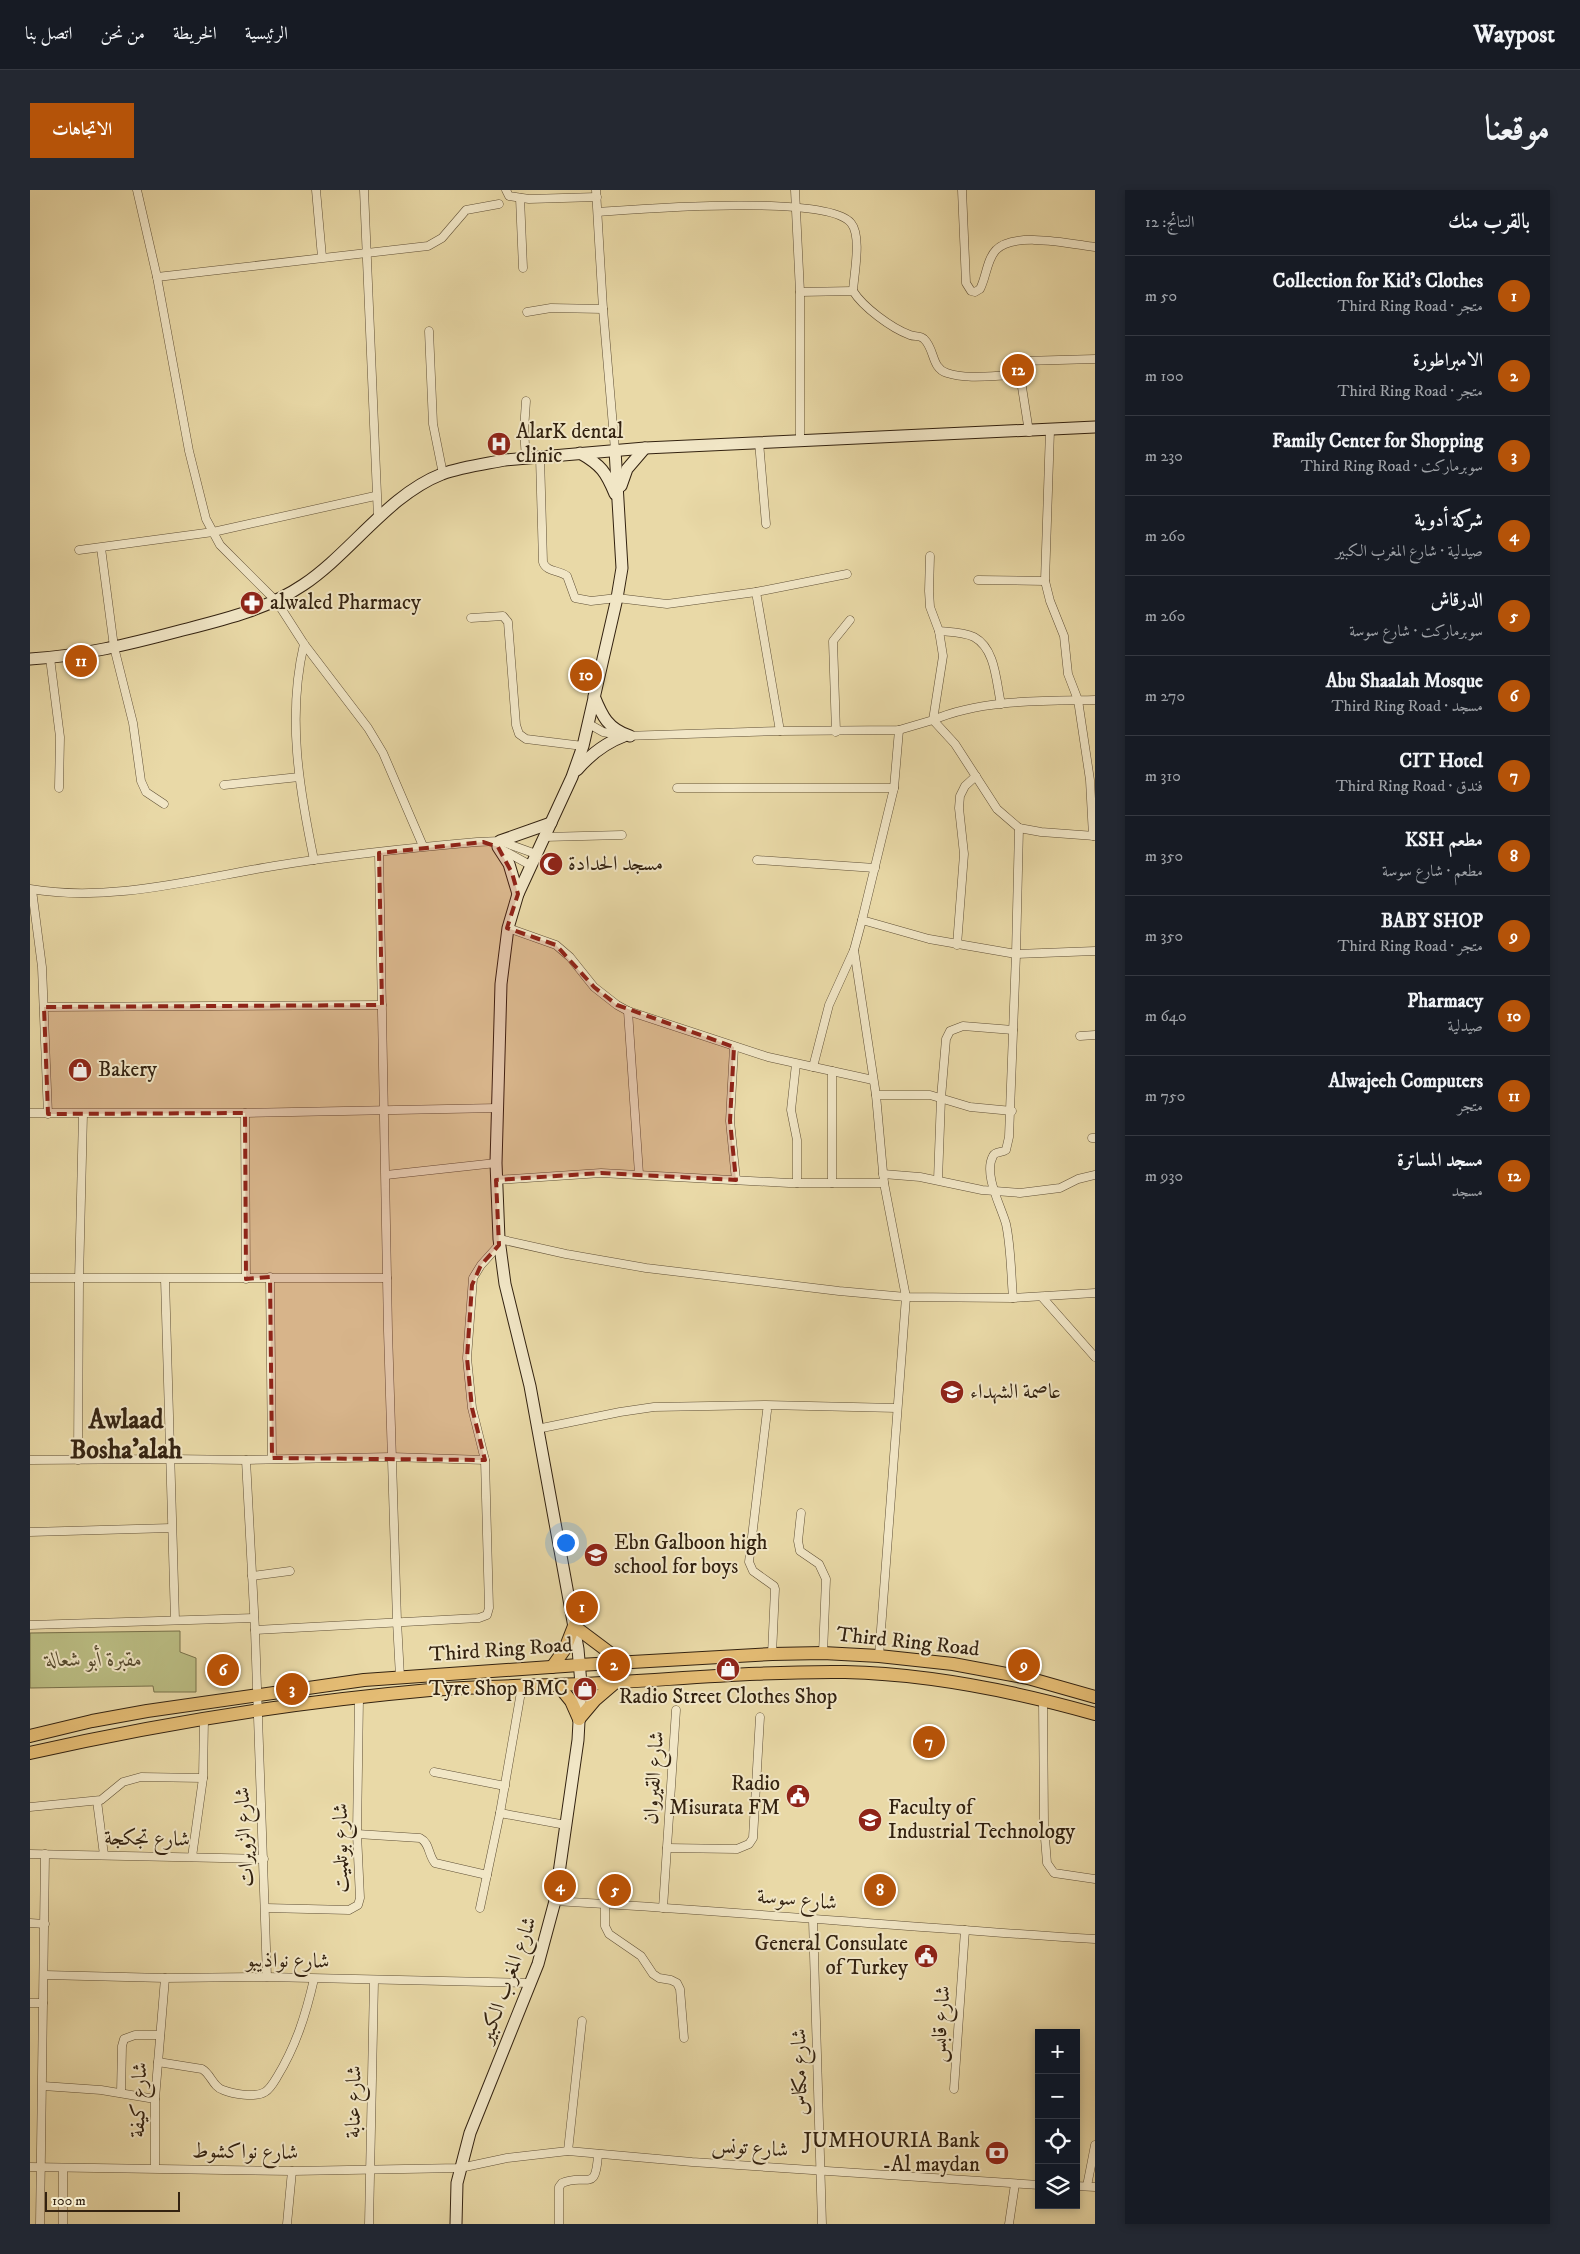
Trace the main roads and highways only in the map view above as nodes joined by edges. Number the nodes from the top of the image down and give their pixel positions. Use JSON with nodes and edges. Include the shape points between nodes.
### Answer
{"nodes":[{"id":1,"x":622,"y":1662,"type":"junction"},
{"id":2,"x":552,"y":1667,"type":"junction"},
{"id":3,"x":616,"y":1682,"type":"junction"},
{"id":4,"x":558,"y":1685,"type":"junction"},
{"id":5,"x":1095,"y":1697,"type":"edge"},
{"id":6,"x":1095,"y":1714,"type":"edge"},
{"id":7,"x":30,"y":1736,"type":"edge"},
{"id":8,"x":30,"y":1753,"type":"edge"}],
"edges":[{"from":1,"to":2,"type":"main road","name":"Third Ring Road"},
{"from":1,"to":2,"type":"main road","via":[[574,1626],[565,1649]]},
{"from":1,"to":5,"type":"main road","name":"Third Ring Road","via":[[772,1654],[878,1656],[991,1670]]},
{"from":2,"to":7,"type":"main road","name":"Third Ring Road","via":[[364,1680],[92,1721]]},
{"from":3,"to":4,"type":"main road","name":"Third Ring Road"},
{"from":3,"to":4,"type":"main road","via":[[579,1719],[571,1701]]},
{"from":3,"to":6,"type":"main road","name":"Third Ring Road","via":[[762,1673],[847,1672],[943,1681],[1043,1699]]},
{"from":4,"to":8,"type":"main road","name":"Third Ring Road","via":[[432,1690],[257,1711],[122,1732]]}]}
